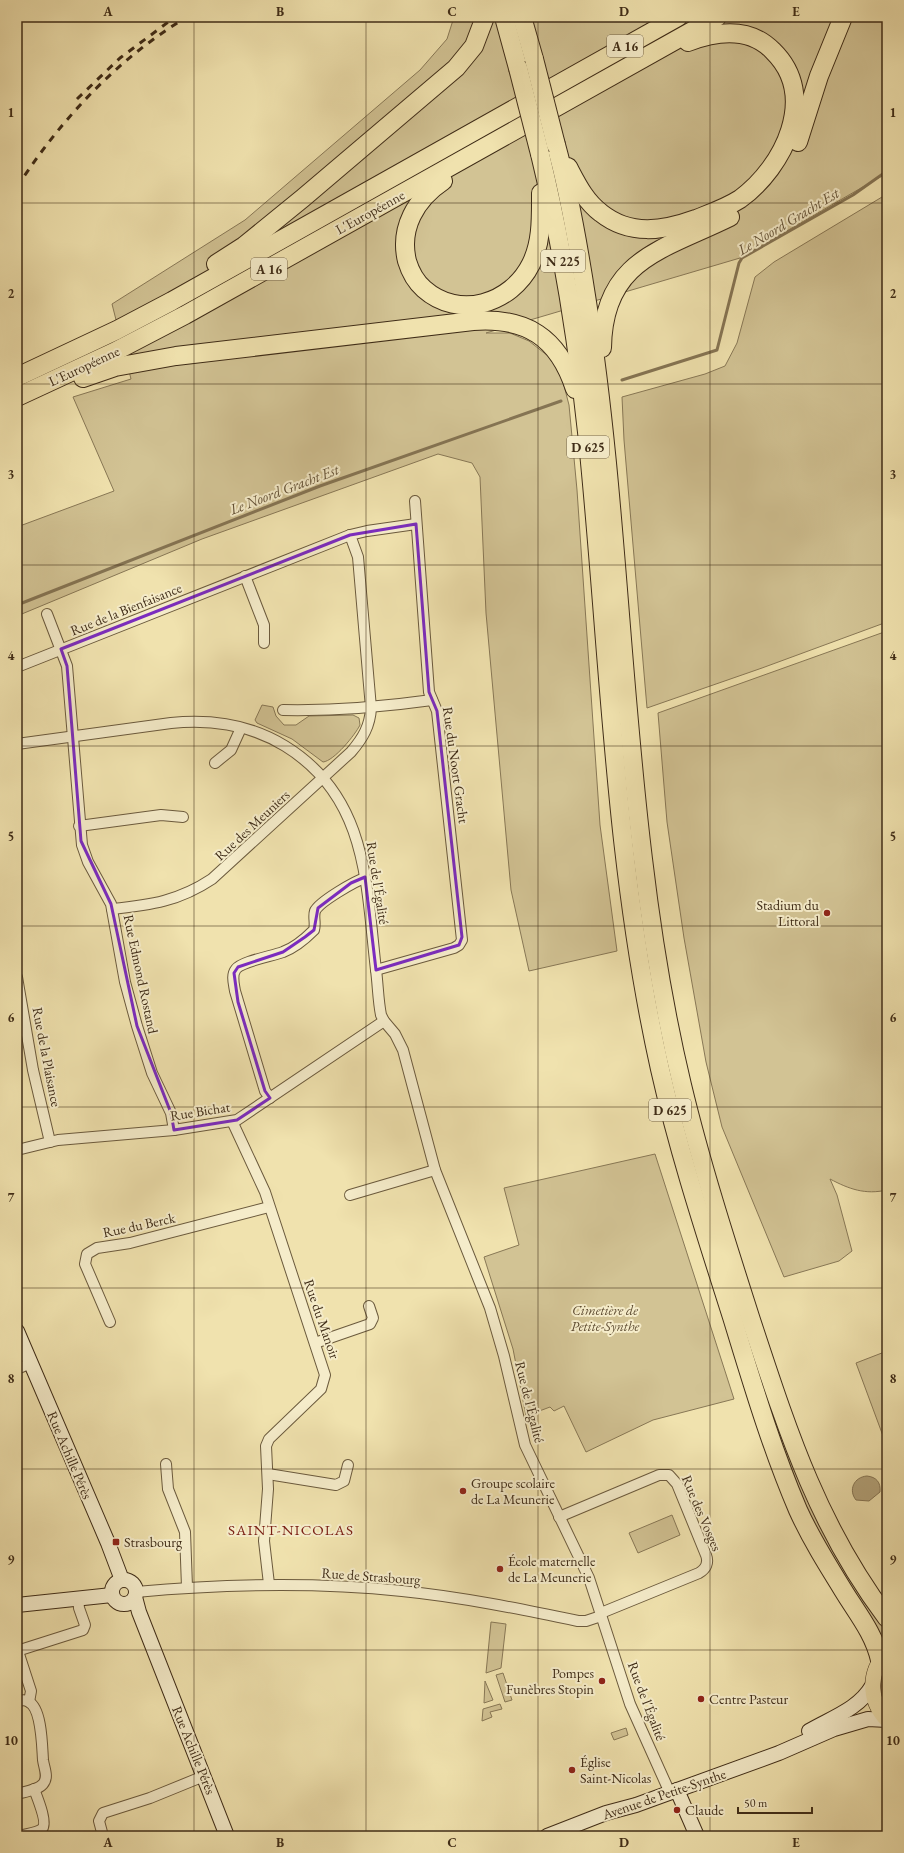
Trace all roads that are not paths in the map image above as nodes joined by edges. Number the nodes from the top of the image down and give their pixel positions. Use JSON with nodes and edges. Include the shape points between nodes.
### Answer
{"nodes":[{"id":1,"x":485,"y":17,"type":"edge"},
{"id":2,"x":504,"y":17,"type":"edge"},
{"id":3,"x":522,"y":17,"type":"edge"},
{"id":4,"x":678,"y":17,"type":"edge"},
{"id":5,"x":717,"y":17,"type":"edge"},
{"id":6,"x":843,"y":17,"type":"edge"},
{"id":7,"x":645,"y":57,"type":"junction"},
{"id":8,"x":516,"y":129,"type":"junction"},
{"id":9,"x":556,"y":145,"type":"junction"},
{"id":10,"x":540,"y":154,"type":"junction"},
{"id":11,"x":592,"y":332,"type":"joint"},
{"id":12,"x":84,"y":346,"type":"junction"},
{"id":13,"x":579,"y":370,"type":"joint"},
{"id":14,"x":17,"y":377,"type":"edge"},
{"id":15,"x":17,"y":397,"type":"edge"},
{"id":16,"x":17,"y":403,"type":"edge"},
{"id":17,"x":603,"y":423,"type":"junction"},
{"id":18,"x":586,"y":429,"type":"junction"},
{"id":19,"x":415,"y":501,"type":"dead end"},
{"id":20,"x":416,"y":524,"type":"junction"},
{"id":21,"x":350,"y":536,"type":"junction"},
{"id":22,"x":245,"y":576,"type":"junction"},
{"id":23,"x":47,"y":614,"type":"dead end"},
{"id":24,"x":264,"y":643,"type":"dead end"},
{"id":25,"x":61,"y":650,"type":"junction"},
{"id":26,"x":17,"y":667,"type":"edge"},
{"id":27,"x":432,"y":700,"type":"junction"},
{"id":28,"x":371,"y":708,"type":"junction"},
{"id":29,"x":283,"y":710,"type":"dead end"},
{"id":30,"x":241,"y":728,"type":"junction"},
{"id":31,"x":72,"y":736,"type":"junction"},
{"id":32,"x":17,"y":744,"type":"edge"},
{"id":33,"x":215,"y":762,"type":"dead end"},
{"id":34,"x":323,"y":778,"type":"junction"},
{"id":35,"x":183,"y":817,"type":"dead end"},
{"id":36,"x":79,"y":826,"type":"junction"},
{"id":37,"x":365,"y":878,"type":"junction"},
{"id":38,"x":112,"y":909,"type":"junction"},
{"id":39,"x":376,"y":970,"type":"junction"},
{"id":40,"x":17,"y":977,"type":"edge"},
{"id":41,"x":384,"y":1021,"type":"junction"},
{"id":42,"x":270,"y":1098,"type":"junction"},
{"id":43,"x":232,"y":1121,"type":"junction"},
{"id":44,"x":174,"y":1130,"type":"junction"},
{"id":45,"x":50,"y":1142,"type":"junction"},
{"id":46,"x":17,"y":1150,"type":"edge"},
{"id":47,"x":435,"y":1170,"type":"junction"},
{"id":48,"x":350,"y":1195,"type":"dead end"},
{"id":49,"x":269,"y":1207,"type":"junction"},
{"id":50,"x":369,"y":1306,"type":"dead end"},
{"id":51,"x":110,"y":1322,"type":"dead end"},
{"id":52,"x":17,"y":1331,"type":"edge"},
{"id":53,"x":315,"y":1343,"type":"junction"},
{"id":54,"x":31,"y":1363,"type":"junction"},
{"id":55,"x":17,"y":1369,"type":"edge"},
{"id":56,"x":166,"y":1464,"type":"dead end"},
{"id":57,"x":348,"y":1466,"type":"dead end"},
{"id":58,"x":268,"y":1474,"type":"junction"},
{"id":59,"x":559,"y":1517,"type":"junction"},
{"id":60,"x":122,"y":1580,"type":"junction"},
{"id":61,"x":269,"y":1584,"type":"junction"},
{"id":62,"x":187,"y":1587,"type":"junction"},
{"id":63,"x":112,"y":1595,"type":"junction"},
{"id":64,"x":136,"y":1595,"type":"junction"},
{"id":65,"x":78,"y":1598,"type":"junction"},
{"id":66,"x":17,"y":1605,"type":"edge"},
{"id":67,"x":601,"y":1614,"type":"junction"},
{"id":68,"x":887,"y":1618,"type":"edge"},
{"id":69,"x":17,"y":1651,"type":"edge"},
{"id":70,"x":884,"y":1656,"type":"edge"},
{"id":71,"x":872,"y":1686,"type":"junction"},
{"id":72,"x":17,"y":1702,"type":"edge"},
{"id":73,"x":29,"y":1702,"type":"junction"},
{"id":74,"x":887,"y":1720,"type":"edge"},
{"id":75,"x":759,"y":1760,"type":"junction"},
{"id":76,"x":204,"y":1776,"type":"junction"},
{"id":77,"x":34,"y":1789,"type":"junction"},
{"id":78,"x":674,"y":1791,"type":"junction"},
{"id":79,"x":17,"y":1794,"type":"edge"},
{"id":80,"x":20,"y":1836,"type":"edge"},
{"id":81,"x":103,"y":1836,"type":"edge"},
{"id":82,"x":227,"y":1836,"type":"edge"},
{"id":83,"x":547,"y":1836,"type":"edge"},
{"id":84,"x":697,"y":1836,"type":"edge"}],
"edges":[{"from":1,"to":12,"type":"highway","via":[[474,46],[456,68],[303,198],[225,259]]},
{"from":2,"to":10,"type":"highway","number":"N 225","bridge":true},
{"from":3,"to":9,"type":"highway","number":"N 225","bridge":true},
{"from":4,"to":12,"type":"highway","name":"L'Européenne","number":"A 16","via":[[195,288]]},
{"from":5,"to":7,"type":"highway","name":"L'Européenne","number":"A 16"},
{"from":6,"to":17,"type":"highway","via":[[819,76],[798,142],[774,181],[740,212],[647,257],[629,272],[615,289],[608,303],[603,328]]},
{"from":7,"to":8,"type":"highway","name":"L'Européenne","number":"A 16"},
{"from":7,"to":9,"type":"highway","via":[[708,35],[729,33],[756,39],[786,65],[796,96],[794,115],[781,152],[757,184],[731,204],[682,224],[654,230],[635,229],[611,220],[590,204]]},
{"from":8,"to":10,"type":"highway","via":[[434,187],[416,206],[407,227],[405,247],[410,270],[425,290],[443,302],[469,306],[495,299],[518,283],[531,263],[540,231]]},
{"from":8,"to":15,"type":"highway","name":"L'Européenne","number":"A 16","via":[[168,325]]},
{"from":9,"to":11,"type":"highway","number":"N 225"},
{"from":10,"to":13,"type":"highway","number":"N 225","via":[[563,261]]},
{"from":11,"to":17,"type":"highway","number":"D 625"},
{"from":12,"to":14,"type":"highway","name":"L'Européenne","number":"A 16"},
{"from":13,"to":18,"type":"highway","number":"D 625"},
{"from":16,"to":18,"type":"highway","via":[[103,371],[150,360],[201,352],[494,320],[524,326],[538,333],[552,347],[573,381]]},
{"from":17,"to":68,"type":"highway","number":"D 625","via":[[643,859],[659,974],[682,1087],[733,1265],[803,1471],[838,1544]]},
{"from":18,"to":70,"type":"highway","number":"D 625","via":[[625,856],[639,962],[662,1075],[708,1242],[781,1468],[811,1536]]},
{"from":19,"to":20,"type":"street","name":"Rue du Noort Gracht"},
{"from":20,"to":21,"type":"street","name":"Rue de la Bienfaisance","via":[[366,530]]},
{"from":20,"to":27,"type":"street","name":"Rue du Noort Gracht","via":[[429,692]]},
{"from":21,"to":22,"type":"street","name":"Rue de la Bienfaisance"},
{"from":21,"to":28,"type":"street","name":"Rue des Meuniers","via":[[358,557]]},
{"from":22,"to":24,"type":"street","via":[[264,625]]},
{"from":22,"to":25,"type":"street","name":"Rue de la Bienfaisance"},
{"from":23,"to":25,"type":"street","name":"Rue Edmond Rostand"},
{"from":25,"to":26,"type":"street","name":"Rue de la Bienfaisance"},
{"from":25,"to":31,"type":"street","name":"Rue Edmond Rostand","via":[[66,666]]},
{"from":27,"to":28,"type":"street"},
{"from":27,"to":39,"type":"street","name":"Rue du Noort Gracht","via":[[437,711],[462,940],[454,948]]},
{"from":28,"to":29,"type":"street"},
{"from":28,"to":34,"type":"street","name":"Rue des Meuniers","via":[[369,724],[363,738]]},
{"from":30,"to":31,"type":"street","name":"Rue de l'Égalité","via":[[219,723],[187,721]]},
{"from":30,"to":33,"type":"street","via":[[231,750]]},
{"from":30,"to":34,"type":"street","name":"Rue de l'Égalité","via":[[282,744],[305,760]]},
{"from":31,"to":32,"type":"street","name":"Rue de l'Égalité"},
{"from":31,"to":36,"type":"street","name":"Rue Edmond Rostand"},
{"from":34,"to":37,"type":"street","name":"Rue de l'Égalité","via":[[338,797],[352,824],[361,851]]},
{"from":34,"to":38,"type":"street","name":"Rue des Meuniers","via":[[223,871],[204,885],[166,902]]},
{"from":35,"to":36,"type":"street","via":[[161,815]]},
{"from":36,"to":38,"type":"street","name":"Rue Edmond Rostand","via":[[85,853]]},
{"from":37,"to":39,"type":"street","name":"Rue de l'Égalité"},
{"from":37,"to":42,"type":"street","via":[[351,883],[318,908],[314,930],[295,945],[236,969],[233,976],[235,991],[265,1091]]},
{"from":38,"to":44,"type":"street","name":"Rue Edmond Rostand","via":[[125,982],[137,1026],[152,1072],[171,1112]]},
{"from":39,"to":41,"type":"street","name":"Rue de l'Égalité","via":[[380,1010]]},
{"from":40,"to":45,"type":"street","name":"Rue de la Plaisance","via":[[33,1070]]},
{"from":41,"to":42,"type":"street","name":"Rue Bichat"},
{"from":41,"to":47,"type":"street","name":"Rue de l'Égalité","via":[[396,1034],[403,1050]]},
{"from":42,"to":43,"type":"street","name":"Rue Bichat","via":[[241,1118]]},
{"from":43,"to":44,"type":"street","name":"Rue Bichat"},
{"from":43,"to":49,"type":"street","name":"Rue du Manoir"},
{"from":44,"to":45,"type":"street","name":"Rue Bichat"},
{"from":45,"to":46,"type":"street","name":"Rue Bichat"},
{"from":47,"to":48,"type":"street"},
{"from":47,"to":59,"type":"street","name":"Rue de l'Égalité","via":[[490,1308],[525,1445]]},
{"from":49,"to":51,"type":"street","name":"Rue du Berck","via":[[134,1242],[97,1248],[90,1252],[85,1257],[85,1264]]},
{"from":49,"to":53,"type":"street","name":"Rue du Manoir"},
{"from":50,"to":53,"type":"street","via":[[373,1318],[370,1324]]},
{"from":52,"to":54,"type":"street","name":"Rue Achille Pérès"},
{"from":53,"to":58,"type":"street","name":"Rue du Manoir","via":[[325,1372],[324,1383],[267,1442],[265,1453]]},
{"from":54,"to":55,"type":"street"},
{"from":54,"to":60,"type":"street","name":"Rue Achille Pérès"},
{"from":56,"to":62,"type":"street","via":[[170,1495],[185,1532]]},
{"from":57,"to":58,"type":"street","via":[[345,1479],[339,1484]]},
{"from":58,"to":61,"type":"street","name":"Rue du Manoir","via":[[264,1537]]},
{"from":59,"to":67,"type":"street","name":"Rue de l'Égalité","via":[[586,1572]]},
{"from":59,"to":67,"type":"street","name":"Rue des Vosges","via":[[659,1475],[669,1475],[677,1484],[706,1555],[706,1568]]},
{"from":60,"to":63,"type":"street","via":[[114,1585]]},
{"from":60,"to":64,"type":"street","via":[[132,1583]]},
{"from":61,"to":62,"type":"street","name":"Rue de Strasbourg"},
{"from":61,"to":67,"type":"street","name":"Rue de Strasbourg","via":[[403,1591],[478,1601],[578,1621],[589,1621]]},
{"from":62,"to":64,"type":"street","name":"Rue de Strasbourg"},
{"from":63,"to":64,"type":"street","via":[[116,1602],[123,1604],[130,1603]]},
{"from":63,"to":65,"type":"street"},
{"from":64,"to":76,"type":"street","name":"Rue Achille Pérès","via":[[139,1612]]},
{"from":65,"to":66,"type":"street"},
{"from":65,"to":69,"type":"street","via":[[85,1625],[83,1630]]},
{"from":67,"to":78,"type":"street","name":"Rue de l'Égalité","via":[[630,1704]]},
{"from":69,"to":73,"type":"street","via":[[31,1691]]},
{"from":70,"to":71,"type":"main road","via":[[874,1674]]},
{"from":71,"to":74,"type":"main road","via":[[876,1703]]},
{"from":71,"to":75,"type":"street","name":"Avenue de Petite-Synthe","via":[[858,1704]]},
{"from":72,"to":73,"type":"street"},
{"from":73,"to":77,"type":"street","via":[[35,1709],[42,1733],[46,1773],[44,1784]]},
{"from":74,"to":75,"type":"street","name":"Avenue de Petite-Synthe","via":[[872,1718],[847,1724]]},
{"from":75,"to":78,"type":"street","name":"Avenue de Petite-Synthe"},
{"from":76,"to":81,"type":"street","via":[[150,1798],[103,1813],[99,1821]]},
{"from":76,"to":82,"type":"street","name":"Rue Achille Pérès"},
{"from":77,"to":79,"type":"street"},
{"from":77,"to":80,"type":"street","via":[[44,1825],[40,1830]]},
{"from":78,"to":83,"type":"street","name":"Avenue de Petite-Synthe"},
{"from":78,"to":84,"type":"street"}]}
